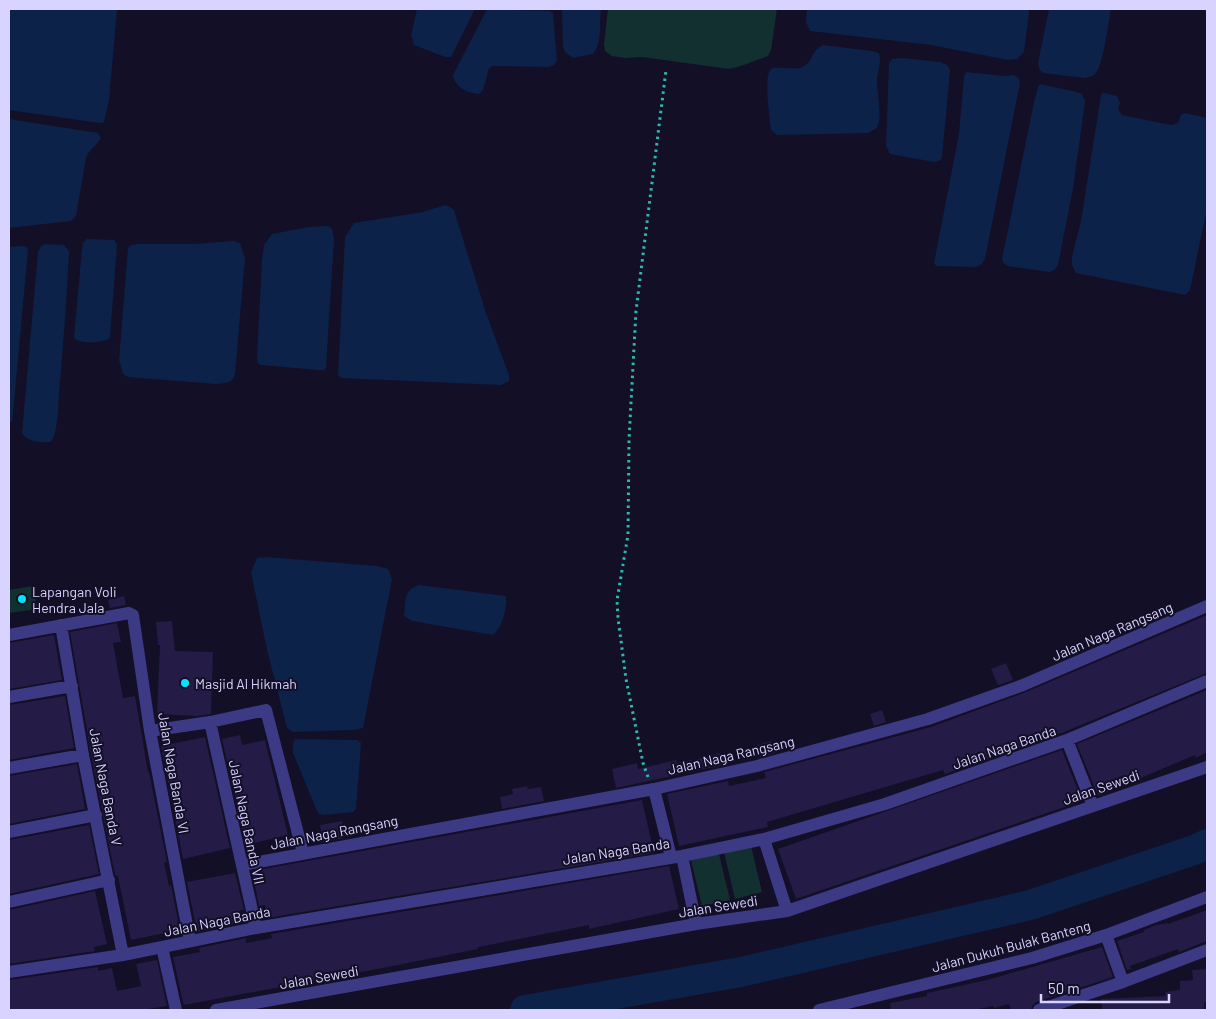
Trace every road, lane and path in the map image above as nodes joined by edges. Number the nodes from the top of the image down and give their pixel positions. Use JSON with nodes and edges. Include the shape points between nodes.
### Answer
{"nodes":[{"id":1,"x":666,"y":70,"type":"dead end"},
{"id":2,"x":1207,"y":606,"type":"edge"},
{"id":3,"x":61,"y":625,"type":"junction"},
{"id":4,"x":9,"y":634,"type":"edge"},
{"id":5,"x":1207,"y":681,"type":"edge"},
{"id":6,"x":72,"y":686,"type":"junction"},
{"id":7,"x":9,"y":697,"type":"edge"},
{"id":8,"x":210,"y":722,"type":"junction"},
{"id":9,"x":150,"y":731,"type":"junction"},
{"id":10,"x":1067,"y":740,"type":"junction"},
{"id":11,"x":84,"y":755,"type":"junction"},
{"id":12,"x":1207,"y":767,"type":"edge"},
{"id":13,"x":9,"y":768,"type":"edge"},
{"id":14,"x":654,"y":789,"type":"junction"},
{"id":15,"x":1093,"y":806,"type":"junction"},
{"id":16,"x":96,"y":815,"type":"junction"},
{"id":17,"x":9,"y":832,"type":"edge"},
{"id":18,"x":764,"y":840,"type":"junction"},
{"id":19,"x":303,"y":853,"type":"junction"},
{"id":20,"x":676,"y":856,"type":"junction"},
{"id":21,"x":242,"y":865,"type":"junction"},
{"id":22,"x":109,"y":880,"type":"junction"},
{"id":23,"x":1207,"y":897,"type":"edge"},
{"id":24,"x":9,"y":902,"type":"edge"},
{"id":25,"x":786,"y":911,"type":"junction"},
{"id":26,"x":696,"y":924,"type":"junction"},
{"id":27,"x":256,"y":928,"type":"junction"},
{"id":28,"x":1106,"y":935,"type":"junction"},
{"id":29,"x":190,"y":941,"type":"junction"},
{"id":30,"x":162,"y":947,"type":"junction"},
{"id":31,"x":1207,"y":950,"type":"edge"},
{"id":32,"x":123,"y":955,"type":"junction"},
{"id":33,"x":9,"y":972,"type":"edge"},
{"id":34,"x":1123,"y":982,"type":"junction"},
{"id":35,"x":176,"y":1010,"type":"edge"},
{"id":36,"x":216,"y":1010,"type":"edge"},
{"id":37,"x":819,"y":1010,"type":"edge"},
{"id":38,"x":1038,"y":1010,"type":"edge"}],
"edges":[{"from":1,"to":14,"type":"path","via":[[636,312],[628,535],[617,600],[626,679],[643,763]]},
{"from":2,"to":14,"type":"street","name":"Jalan Naga Rangsang","via":[[1023,685],[928,718],[757,766]]},
{"from":3,"to":4,"type":"street"},
{"from":3,"to":6,"type":"street","name":"Jalan Naga Banda V"},
{"from":3,"to":9,"type":"street","name":"Jalan Naga Banda VI","via":[[129,613],[133,615]]},
{"from":5,"to":10,"type":"street","name":"Jalan Naga Banda"},
{"from":6,"to":7,"type":"street"},
{"from":6,"to":11,"type":"street","name":"Jalan Naga Banda V"},
{"from":8,"to":9,"type":"street"},
{"from":8,"to":19,"type":"street","via":[[266,710]]},
{"from":8,"to":21,"type":"street","name":"Jalan Naga Banda VII"},
{"from":9,"to":29,"type":"street","name":"Jalan Naga Banda VI"},
{"from":10,"to":15,"type":"street"},
{"from":10,"to":18,"type":"street","name":"Jalan Naga Banda","via":[[884,804]]},
{"from":11,"to":13,"type":"street"},
{"from":11,"to":16,"type":"street","name":"Jalan Naga Banda V"},
{"from":12,"to":15,"type":"street","name":"Jalan Sewedi"},
{"from":14,"to":19,"type":"street","name":"Jalan Naga Rangsang"},
{"from":14,"to":20,"type":"street"},
{"from":15,"to":25,"type":"street","name":"Jalan Sewedi"},
{"from":16,"to":17,"type":"street"},
{"from":16,"to":22,"type":"street","name":"Jalan Naga Banda V"},
{"from":18,"to":20,"type":"street","name":"Jalan Naga Banda"},
{"from":18,"to":25,"type":"street"},
{"from":19,"to":21,"type":"street","name":"Jalan Naga Rangsang"},
{"from":20,"to":26,"type":"street"},
{"from":20,"to":27,"type":"street","name":"Jalan Naga Banda"},
{"from":21,"to":27,"type":"street","name":"Jalan Naga Banda VII"},
{"from":22,"to":24,"type":"street"},
{"from":22,"to":32,"type":"street","name":"Jalan Naga Banda V"},
{"from":23,"to":28,"type":"street","name":"Jalan Dukuh Bulak Banteng"},
{"from":25,"to":26,"type":"street","name":"Jalan Sewedi"},
{"from":26,"to":36,"type":"street","name":"Jalan Sewedi"},
{"from":27,"to":29,"type":"street","name":"Jalan Naga Banda"},
{"from":28,"to":34,"type":"street"},
{"from":28,"to":37,"type":"street","name":"Jalan Dukuh Bulak Banteng","via":[[1032,958]]},
{"from":29,"to":30,"type":"street","name":"Jalan Naga Banda"},
{"from":30,"to":32,"type":"street","name":"Jalan Naga Banda"},
{"from":30,"to":35,"type":"street"},
{"from":31,"to":34,"type":"street"},
{"from":32,"to":33,"type":"street","name":"Jalan Naga Banda"},
{"from":34,"to":38,"type":"street"}]}
